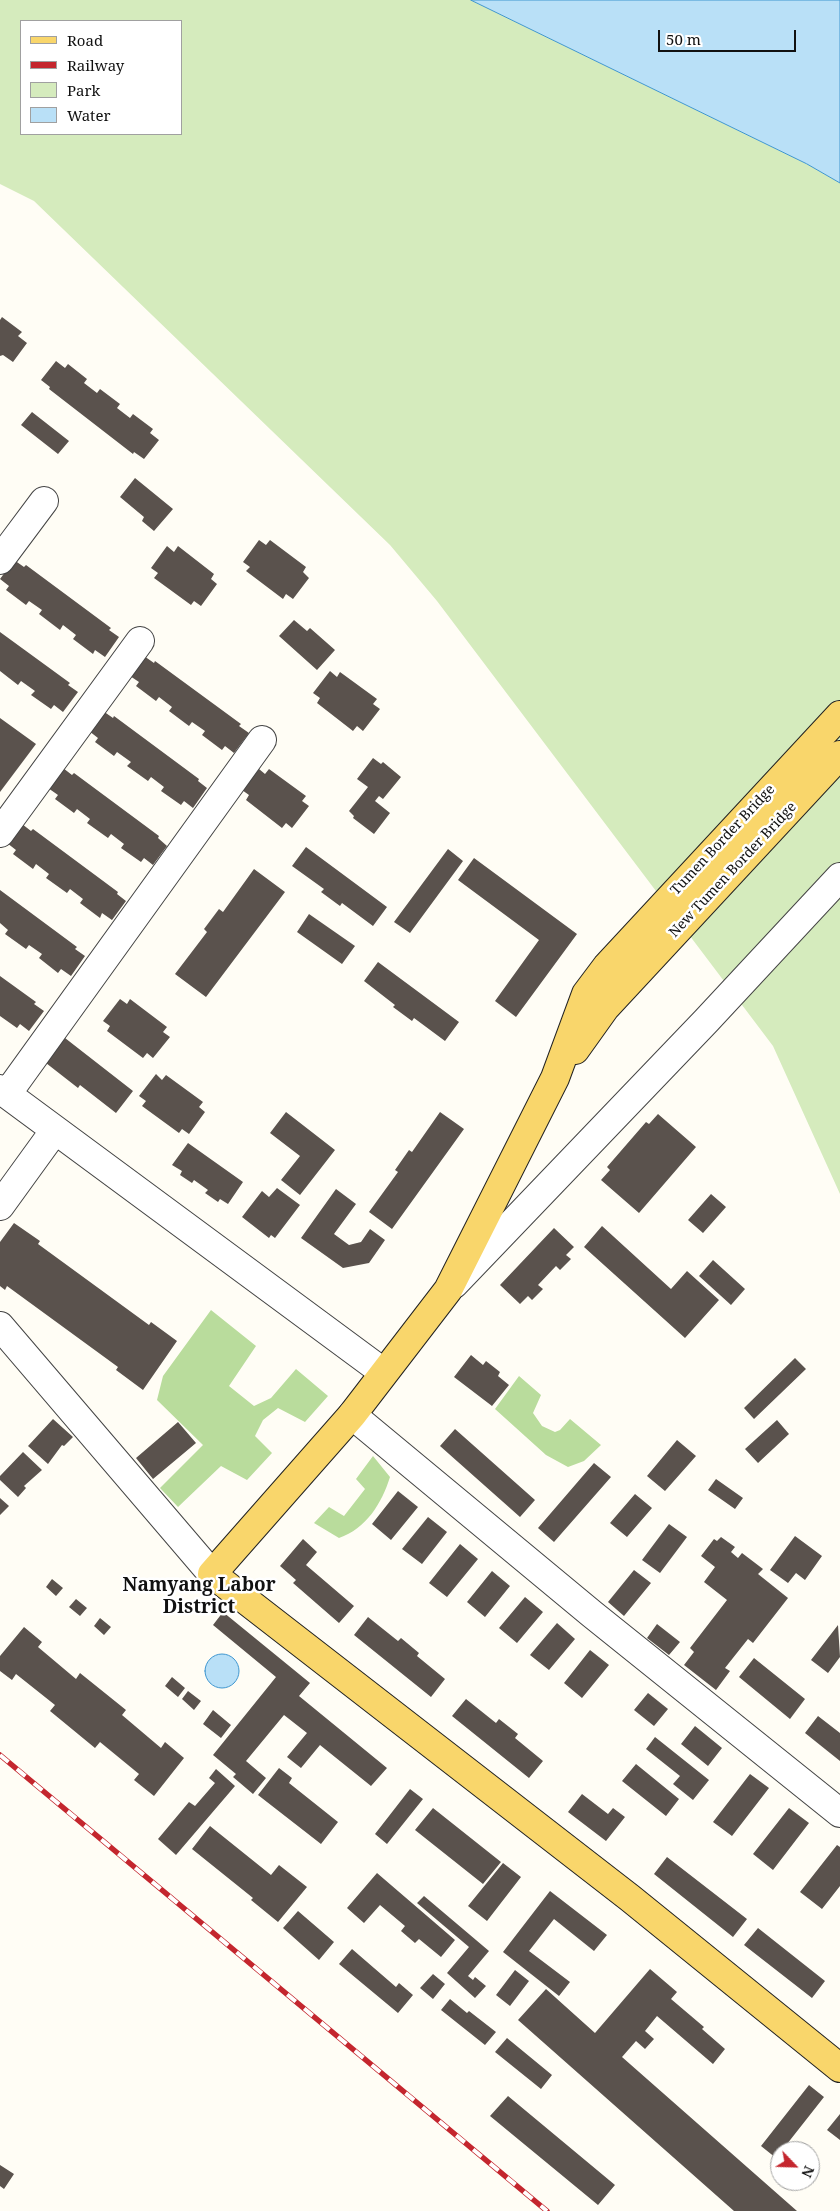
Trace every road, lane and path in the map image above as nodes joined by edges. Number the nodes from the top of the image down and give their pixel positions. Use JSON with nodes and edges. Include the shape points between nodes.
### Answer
{"nodes":[{"id":1,"x":44,"y":501,"type":"dead end"},
{"id":2,"x":0,"y":560,"type":"edge"},
{"id":3,"x":140,"y":641,"type":"dead end"},
{"id":4,"x":840,"y":714,"type":"edge"},
{"id":5,"x":262,"y":740,"type":"dead end"},
{"id":6,"x":840,"y":755,"type":"edge"},
{"id":7,"x":0,"y":833,"type":"edge"},
{"id":8,"x":840,"y":877,"type":"edge"},
{"id":9,"x":555,"y":1078,"type":"junction"},
{"id":10,"x":3,"y":1092,"type":"edge"},
{"id":11,"x":56,"y":1130,"type":"junction"},
{"id":12,"x":0,"y":1206,"type":"edge"},
{"id":13,"x":448,"y":1290,"type":"junction"},
{"id":14,"x":0,"y":1326,"type":"edge"},
{"id":15,"x":383,"y":1372,"type":"junction"},
{"id":16,"x":352,"y":1415,"type":"junction"},
{"id":17,"x":212,"y":1574,"type":"junction"},
{"id":18,"x":840,"y":1813,"type":"edge"},
{"id":19,"x":840,"y":2068,"type":"edge"}],
"edges":[{"from":1,"to":2,"type":"street"},
{"from":3,"to":7,"type":"street"},
{"from":4,"to":9,"type":"main road","name":"Tumen Border Bridge","via":[[607,966],[586,994]]},
{"from":5,"to":10,"type":"street"},
{"from":6,"to":9,"type":"main road","name":"New Tumen Border Bridge","via":[[605,1008]]},
{"from":8,"to":13,"type":"street"},
{"from":9,"to":13,"type":"main road"},
{"from":10,"to":11,"type":"street"},
{"from":11,"to":12,"type":"street"},
{"from":11,"to":15,"type":"street"},
{"from":13,"to":15,"type":"main road"},
{"from":14,"to":17,"type":"street"},
{"from":15,"to":16,"type":"main road"},
{"from":16,"to":17,"type":"main road"},
{"from":16,"to":18,"type":"street","via":[[592,1614]]},
{"from":17,"to":19,"type":"main road","via":[[630,1898]]}]}
